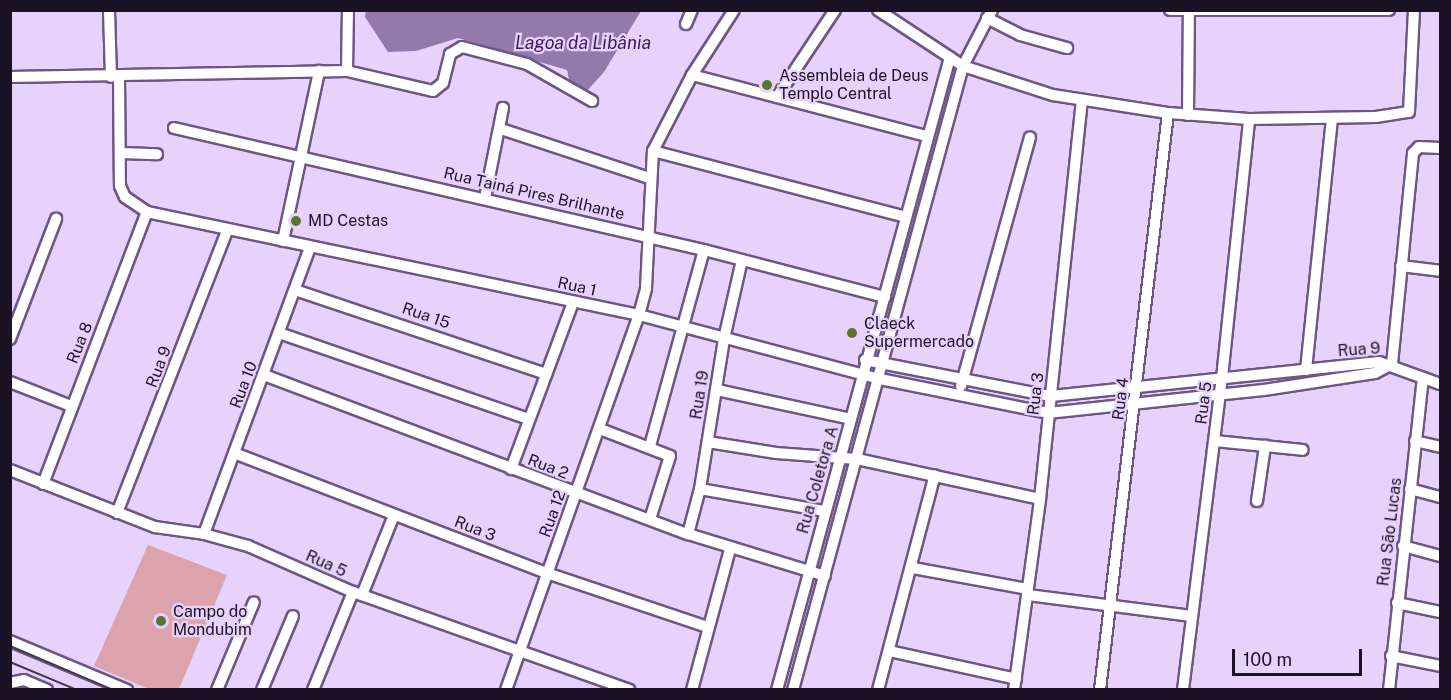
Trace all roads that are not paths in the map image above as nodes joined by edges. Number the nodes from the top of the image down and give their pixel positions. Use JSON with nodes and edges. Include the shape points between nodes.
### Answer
{"nodes":[{"id":1,"x":109,"y":10,"type":"edge"},
{"id":2,"x":348,"y":10,"type":"edge"},
{"id":3,"x":692,"y":10,"type":"edge"},
{"id":4,"x":734,"y":10,"type":"edge"},
{"id":5,"x":835,"y":10,"type":"edge"},
{"id":6,"x":878,"y":10,"type":"edge"},
{"id":7,"x":1170,"y":10,"type":"edge"},
{"id":8,"x":1389,"y":10,"type":"edge"},
{"id":9,"x":1414,"y":10,"type":"edge"},
{"id":10,"x":1189,"y":12,"type":"edge"},
{"id":11,"x":990,"y":14,"type":"edge"},
{"id":12,"x":686,"y":24,"type":"dead end"},
{"id":13,"x":1067,"y":48,"type":"dead end"},
{"id":14,"x":950,"y":57,"type":"junction"},
{"id":15,"x":963,"y":66,"type":"junction"},
{"id":16,"x":319,"y":71,"type":"junction"},
{"id":17,"x":348,"y":71,"type":"junction"},
{"id":18,"x":692,"y":75,"type":"junction"},
{"id":19,"x":10,"y":77,"type":"edge"},
{"id":20,"x":115,"y":77,"type":"junction"},
{"id":21,"x":777,"y":97,"type":"junction"},
{"id":22,"x":592,"y":101,"type":"dead end"},
{"id":23,"x":1082,"y":102,"type":"junction"},
{"id":24,"x":502,"y":108,"type":"dead end"},
{"id":25,"x":1168,"y":112,"type":"junction"},
{"id":26,"x":1188,"y":115,"type":"junction"},
{"id":27,"x":1332,"y":118,"type":"junction"},
{"id":28,"x":1249,"y":119,"type":"junction"},
{"id":29,"x":174,"y":128,"type":"dead end"},
{"id":30,"x":501,"y":129,"type":"junction"},
{"id":31,"x":927,"y":136,"type":"junction"},
{"id":32,"x":1030,"y":137,"type":"dead end"},
{"id":33,"x":1440,"y":148,"type":"edge"},
{"id":34,"x":653,"y":152,"type":"junction"},
{"id":35,"x":121,"y":153,"type":"junction"},
{"id":36,"x":157,"y":154,"type":"dead end"},
{"id":37,"x":301,"y":157,"type":"junction"},
{"id":38,"x":649,"y":178,"type":"junction"},
{"id":39,"x":485,"y":198,"type":"junction"},
{"id":40,"x":147,"y":212,"type":"junction"},
{"id":41,"x":906,"y":217,"type":"junction"},
{"id":42,"x":56,"y":219,"type":"dead end"},
{"id":43,"x":227,"y":231,"type":"junction"},
{"id":44,"x":646,"y":236,"type":"junction"},
{"id":45,"x":283,"y":241,"type":"junction"},
{"id":46,"x":310,"y":247,"type":"junction"},
{"id":47,"x":704,"y":250,"type":"junction"},
{"id":48,"x":742,"y":260,"type":"junction"},
{"id":49,"x":1401,"y":266,"type":"junction"},
{"id":50,"x":1440,"y":271,"type":"edge"},
{"id":51,"x":890,"y":279,"type":"junction"},
{"id":52,"x":904,"y":282,"type":"junction"},
{"id":53,"x":294,"y":290,"type":"junction"},
{"id":54,"x":885,"y":297,"type":"junction"},
{"id":55,"x":573,"y":302,"type":"junction"},
{"id":56,"x":639,"y":315,"type":"junction"},
{"id":57,"x":682,"y":329,"type":"junction"},
{"id":58,"x":279,"y":333,"type":"junction"},
{"id":59,"x":10,"y":339,"type":"edge"},
{"id":60,"x":724,"y":339,"type":"junction"},
{"id":61,"x":865,"y":360,"type":"junction"},
{"id":62,"x":882,"y":364,"type":"junction"},
{"id":63,"x":1399,"y":366,"type":"junction"},
{"id":64,"x":1306,"y":370,"type":"junction"},
{"id":65,"x":861,"y":373,"type":"junction"},
{"id":66,"x":546,"y":374,"type":"junction"},
{"id":67,"x":264,"y":375,"type":"junction"},
{"id":68,"x":1222,"y":378,"type":"junction"},
{"id":69,"x":1423,"y":378,"type":"junction"},
{"id":70,"x":880,"y":379,"type":"junction"},
{"id":71,"x":963,"y":379,"type":"junction"},
{"id":72,"x":10,"y":382,"type":"edge"},
{"id":73,"x":1440,"y":384,"type":"edge"},
{"id":74,"x":717,"y":390,"type":"junction"},
{"id":75,"x":1137,"y":390,"type":"junction"},
{"id":76,"x":1218,"y":395,"type":"junction"},
{"id":77,"x":959,"y":396,"type":"junction"},
{"id":78,"x":1051,"y":396,"type":"junction"},
{"id":79,"x":71,"y":406,"type":"junction"},
{"id":80,"x":1135,"y":407,"type":"junction"},
{"id":81,"x":1048,"y":413,"type":"junction"},
{"id":82,"x":530,"y":419,"type":"junction"},
{"id":83,"x":851,"y":419,"type":"junction"},
{"id":84,"x":600,"y":429,"type":"junction"},
{"id":85,"x":708,"y":441,"type":"junction"},
{"id":86,"x":1215,"y":441,"type":"junction"},
{"id":87,"x":1415,"y":441,"type":"junction"},
{"id":88,"x":650,"y":446,"type":"junction"},
{"id":89,"x":1265,"y":446,"type":"junction"},
{"id":90,"x":1440,"y":447,"type":"edge"},
{"id":91,"x":1303,"y":450,"type":"dead end"},
{"id":92,"x":234,"y":453,"type":"junction"},
{"id":93,"x":841,"y":459,"type":"junction"},
{"id":94,"x":857,"y":459,"type":"junction"},
{"id":95,"x":512,"y":469,"type":"junction"},
{"id":96,"x":10,"y":470,"type":"edge"},
{"id":97,"x":935,"y":475,"type":"junction"},
{"id":98,"x":42,"y":484,"type":"junction"},
{"id":99,"x":700,"y":489,"type":"junction"},
{"id":100,"x":1410,"y":489,"type":"junction"},
{"id":101,"x":577,"y":494,"type":"junction"},
{"id":102,"x":1440,"y":497,"type":"edge"},
{"id":103,"x":1040,"y":499,"type":"junction"},
{"id":104,"x":1257,"y":501,"type":"dead end"},
{"id":105,"x":825,"y":511,"type":"junction"},
{"id":106,"x":117,"y":513,"type":"junction"},
{"id":107,"x":394,"y":515,"type":"junction"},
{"id":108,"x":650,"y":519,"type":"junction"},
{"id":109,"x":204,"y":534,"type":"junction"},
{"id":110,"x":688,"y":534,"type":"junction"},
{"id":111,"x":1403,"y":546,"type":"junction"},
{"id":112,"x":730,"y":549,"type":"junction"},
{"id":113,"x":1440,"y":556,"type":"edge"},
{"id":114,"x":913,"y":568,"type":"junction"},
{"id":115,"x":547,"y":573,"type":"junction"},
{"id":116,"x":807,"y":574,"type":"junction"},
{"id":117,"x":825,"y":576,"type":"junction"},
{"id":118,"x":1028,"y":592,"type":"junction"},
{"id":119,"x":357,"y":593,"type":"junction"},
{"id":120,"x":254,"y":602,"type":"dead end"},
{"id":121,"x":1396,"y":603,"type":"junction"},
{"id":122,"x":1109,"y":606,"type":"junction"},
{"id":123,"x":1440,"y":612,"type":"edge"},
{"id":124,"x":293,"y":616,"type":"dead end"},
{"id":125,"x":1192,"y":616,"type":"junction"},
{"id":126,"x":707,"y":627,"type":"junction"},
{"id":127,"x":10,"y":641,"type":"edge"},
{"id":128,"x":519,"y":651,"type":"junction"},
{"id":129,"x":890,"y":651,"type":"junction"},
{"id":130,"x":1391,"y":656,"type":"junction"},
{"id":131,"x":1440,"y":666,"type":"edge"},
{"id":132,"x":10,"y":683,"type":"edge"},
{"id":133,"x":1015,"y":684,"type":"edge"},
{"id":134,"x":47,"y":690,"type":"edge"},
{"id":135,"x":127,"y":690,"type":"edge"},
{"id":136,"x":217,"y":690,"type":"edge"},
{"id":137,"x":262,"y":690,"type":"edge"},
{"id":138,"x":313,"y":690,"type":"edge"},
{"id":139,"x":506,"y":690,"type":"edge"},
{"id":140,"x":629,"y":690,"type":"edge"},
{"id":141,"x":692,"y":690,"type":"edge"},
{"id":142,"x":777,"y":690,"type":"edge"},
{"id":143,"x":792,"y":690,"type":"edge"},
{"id":144,"x":878,"y":690,"type":"edge"},
{"id":145,"x":1100,"y":690,"type":"edge"},
{"id":146,"x":1183,"y":690,"type":"edge"},
{"id":147,"x":1389,"y":690,"type":"edge"}],
"edges":[{"from":1,"to":20,"type":"street"},
{"from":2,"to":17,"type":"street"},
{"from":3,"to":12,"type":"street"},
{"from":4,"to":18,"type":"street","name":"Rua 12"},
{"from":5,"to":21,"type":"street"},
{"from":6,"to":14,"type":"street"},
{"from":7,"to":10,"type":"street"},
{"from":8,"to":10,"type":"street"},
{"from":9,"to":27,"type":"street","via":[[1412,107],[1405,113]]},
{"from":10,"to":26,"type":"street"},
{"from":11,"to":13,"type":"street","via":[[1020,35]]},
{"from":11,"to":15,"type":"street","name":"Rua Coletora A"},
{"from":14,"to":15,"type":"street"},
{"from":14,"to":31,"type":"street","name":"Rua Coletora A"},
{"from":15,"to":23,"type":"street"},
{"from":15,"to":52,"type":"street","name":"Rua Coletora A"},
{"from":16,"to":17,"type":"street"},
{"from":16,"to":20,"type":"street"},
{"from":16,"to":37,"type":"street"},
{"from":17,"to":22,"type":"street","via":[[433,90],[443,83],[450,54],[462,47],[527,64]]},
{"from":18,"to":21,"type":"street"},
{"from":18,"to":34,"type":"street","name":"Rua 12"},
{"from":19,"to":20,"type":"street"},
{"from":20,"to":35,"type":"street"},
{"from":21,"to":31,"type":"street"},
{"from":23,"to":25,"type":"street"},
{"from":23,"to":78,"type":"street","name":"Rua 3"},
{"from":24,"to":30,"type":"street"},
{"from":25,"to":26,"type":"street"},
{"from":25,"to":75,"type":"street","name":"Rua 4"},
{"from":26,"to":28,"type":"street"},
{"from":27,"to":28,"type":"street"},
{"from":27,"to":64,"type":"street"},
{"from":28,"to":68,"type":"street","name":"Rua 5"},
{"from":29,"to":37,"type":"street","name":"Rua Tainá Pires Brilhante"},
{"from":30,"to":38,"type":"street"},
{"from":30,"to":39,"type":"street"},
{"from":31,"to":41,"type":"street","name":"Rua Coletora A"},
{"from":32,"to":71,"type":"street"},
{"from":33,"to":49,"type":"street","via":[[1416,148]]},
{"from":34,"to":38,"type":"street","name":"Rua 12"},
{"from":34,"to":41,"type":"street"},
{"from":35,"to":36,"type":"street"},
{"from":35,"to":40,"type":"street","name":"Rua 1","via":[[123,192]]},
{"from":37,"to":39,"type":"street","name":"Rua Tainá Pires Brilhante"},
{"from":37,"to":45,"type":"street"},
{"from":38,"to":44,"type":"street","name":"Rua 12"},
{"from":39,"to":44,"type":"street","name":"Rua Tainá Pires Brilhante"},
{"from":40,"to":43,"type":"street","name":"Rua 1"},
{"from":40,"to":79,"type":"street","name":"Rua 8"},
{"from":41,"to":51,"type":"street","name":"Rua Coletora A"},
{"from":42,"to":59,"type":"street"},
{"from":43,"to":45,"type":"street","name":"Rua 1"},
{"from":43,"to":106,"type":"street","name":"Rua 9"},
{"from":44,"to":47,"type":"street","name":"Rua Tainá Pires Brilhante"},
{"from":44,"to":56,"type":"street","name":"Rua 12","via":[[646,288]]},
{"from":45,"to":46,"type":"street","name":"Rua 1"},
{"from":46,"to":53,"type":"street","name":"Rua 10"},
{"from":46,"to":55,"type":"street","name":"Rua 1"},
{"from":47,"to":48,"type":"street","name":"Rua Tainá Pires Brilhante"},
{"from":47,"to":57,"type":"street"},
{"from":48,"to":54,"type":"street","name":"Rua Tainá Pires Brilhante"},
{"from":48,"to":60,"type":"street","name":"Rua 19"},
{"from":49,"to":50,"type":"street"},
{"from":49,"to":63,"type":"street"},
{"from":51,"to":52,"type":"street"},
{"from":51,"to":54,"type":"street","name":"Rua Coletora A"},
{"from":52,"to":62,"type":"street","name":"Rua Coletora A"},
{"from":53,"to":58,"type":"street","name":"Rua 10"},
{"from":53,"to":66,"type":"street","name":"Rua 15"},
{"from":54,"to":61,"type":"street","name":"Rua Coletora A"},
{"from":55,"to":56,"type":"street","name":"Rua 1"},
{"from":55,"to":66,"type":"street"},
{"from":56,"to":57,"type":"street","name":"Rua 1"},
{"from":56,"to":84,"type":"street","name":"Rua 12"},
{"from":57,"to":60,"type":"street","name":"Rua 1"},
{"from":57,"to":88,"type":"street"},
{"from":58,"to":67,"type":"street","name":"Rua 10"},
{"from":58,"to":82,"type":"street"},
{"from":60,"to":65,"type":"street","name":"Rua 1"},
{"from":60,"to":74,"type":"street","name":"Rua 19"},
{"from":61,"to":62,"type":"street","name":"Rua 9"},
{"from":61,"to":65,"type":"street","name":"Rua Coletora A"},
{"from":62,"to":70,"type":"street","name":"Rua Coletora A"},
{"from":62,"to":71,"type":"street","name":"Rua 9"},
{"from":63,"to":64,"type":"street","name":"Rua 9","via":[[1374,362]]},
{"from":63,"to":69,"type":"street"},
{"from":63,"to":76,"type":"street","name":"Rua 9","via":[[1375,373]]},
{"from":64,"to":68,"type":"street","name":"Rua 9"},
{"from":65,"to":70,"type":"street","name":"Rua 9"},
{"from":65,"to":83,"type":"street","name":"Rua Coletora A"},
{"from":66,"to":82,"type":"street"},
{"from":67,"to":92,"type":"street","name":"Rua 10"},
{"from":67,"to":95,"type":"street","name":"Rua 2"},
{"from":68,"to":75,"type":"street","name":"Rua 9"},
{"from":68,"to":76,"type":"street","name":"Rua 5"},
{"from":69,"to":73,"type":"street"},
{"from":69,"to":87,"type":"street","name":"Rua São Lucas"},
{"from":70,"to":77,"type":"street","name":"Rua 9"},
{"from":70,"to":94,"type":"street","name":"Rua Coletora A"},
{"from":71,"to":77,"type":"street"},
{"from":71,"to":78,"type":"street","name":"Rua 9"},
{"from":72,"to":79,"type":"street"},
{"from":74,"to":83,"type":"street"},
{"from":74,"to":85,"type":"street","name":"Rua 19"},
{"from":75,"to":78,"type":"street","name":"Rua 9"},
{"from":75,"to":80,"type":"street","name":"Rua 4"},
{"from":76,"to":80,"type":"street","name":"Rua 9"},
{"from":76,"to":86,"type":"street","name":"Rua 5"},
{"from":77,"to":81,"type":"street","name":"Rua 9"},
{"from":78,"to":81,"type":"street","name":"Rua 3"},
{"from":79,"to":98,"type":"street","name":"Rua 8"},
{"from":80,"to":81,"type":"street","name":"Rua 9"},
{"from":80,"to":122,"type":"street","name":"Rua 4"},
{"from":81,"to":103,"type":"street","name":"Rua 3"},
{"from":82,"to":95,"type":"street"},
{"from":83,"to":93,"type":"street","name":"Rua Coletora A"},
{"from":84,"to":88,"type":"street"},
{"from":84,"to":101,"type":"street","name":"Rua 12"},
{"from":85,"to":93,"type":"street"},
{"from":85,"to":99,"type":"street","name":"Rua 19"},
{"from":86,"to":89,"type":"street"},
{"from":86,"to":125,"type":"street","name":"Rua 5"},
{"from":87,"to":90,"type":"street"},
{"from":87,"to":100,"type":"street","name":"Rua São Lucas"},
{"from":88,"to":108,"type":"street","via":[[670,456]]},
{"from":89,"to":91,"type":"street"},
{"from":89,"to":104,"type":"street"},
{"from":92,"to":107,"type":"street","name":"Rua 3"},
{"from":92,"to":109,"type":"street","name":"Rua 10"},
{"from":93,"to":94,"type":"street"},
{"from":93,"to":105,"type":"street","name":"Rua Coletora A"},
{"from":94,"to":97,"type":"street"},
{"from":94,"to":117,"type":"street","name":"Rua Coletora A"},
{"from":95,"to":101,"type":"street","name":"Rua 2"},
{"from":96,"to":98,"type":"street","name":"Rua 5"},
{"from":97,"to":103,"type":"street"},
{"from":97,"to":114,"type":"street"},
{"from":98,"to":106,"type":"street","name":"Rua 5"},
{"from":99,"to":105,"type":"street"},
{"from":99,"to":110,"type":"street","name":"Rua 19"},
{"from":100,"to":102,"type":"street"},
{"from":100,"to":111,"type":"street","name":"Rua São Lucas"},
{"from":101,"to":108,"type":"street","name":"Rua 2"},
{"from":101,"to":115,"type":"street","name":"Rua 12"},
{"from":103,"to":118,"type":"street","name":"Rua 3"},
{"from":105,"to":116,"type":"street","name":"Rua Coletora A"},
{"from":106,"to":109,"type":"street","name":"Rua 5","via":[[155,527]]},
{"from":107,"to":115,"type":"street","name":"Rua 3"},
{"from":107,"to":119,"type":"street"},
{"from":108,"to":110,"type":"street","name":"Rua 2"},
{"from":109,"to":119,"type":"street","name":"Rua 5","via":[[248,546]]},
{"from":110,"to":112,"type":"street","name":"Rua 2"},
{"from":111,"to":113,"type":"street"},
{"from":111,"to":121,"type":"street","name":"Rua São Lucas"},
{"from":112,"to":116,"type":"street","name":"Rua 2"},
{"from":112,"to":126,"type":"street"},
{"from":114,"to":118,"type":"street"},
{"from":114,"to":129,"type":"street"},
{"from":115,"to":126,"type":"street","name":"Rua 3"},
{"from":115,"to":128,"type":"street","name":"Rua 12"},
{"from":116,"to":117,"type":"street","name":"Rua 2"},
{"from":116,"to":142,"type":"street","name":"Rua Coletora A"},
{"from":117,"to":143,"type":"street","name":"Rua Coletora A"},
{"from":118,"to":122,"type":"street"},
{"from":118,"to":133,"type":"street","name":"Rua 3"},
{"from":119,"to":128,"type":"street","name":"Rua 5"},
{"from":119,"to":138,"type":"street"},
{"from":120,"to":136,"type":"street"},
{"from":121,"to":123,"type":"street"},
{"from":121,"to":130,"type":"street","name":"Rua São Lucas"},
{"from":122,"to":125,"type":"street"},
{"from":122,"to":145,"type":"street","name":"Rua 4"},
{"from":124,"to":137,"type":"street"},
{"from":125,"to":146,"type":"street","name":"Rua 5"},
{"from":126,"to":141,"type":"street"},
{"from":127,"to":135,"type":"street"},
{"from":128,"to":139,"type":"street","name":"Rua 12"},
{"from":128,"to":140,"type":"street","name":"Rua 5"},
{"from":129,"to":133,"type":"street"},
{"from":129,"to":144,"type":"street"},
{"from":130,"to":131,"type":"street"},
{"from":130,"to":147,"type":"street","name":"Rua São Lucas"},
{"from":132,"to":134,"type":"street","via":[[24,680]]}]}
